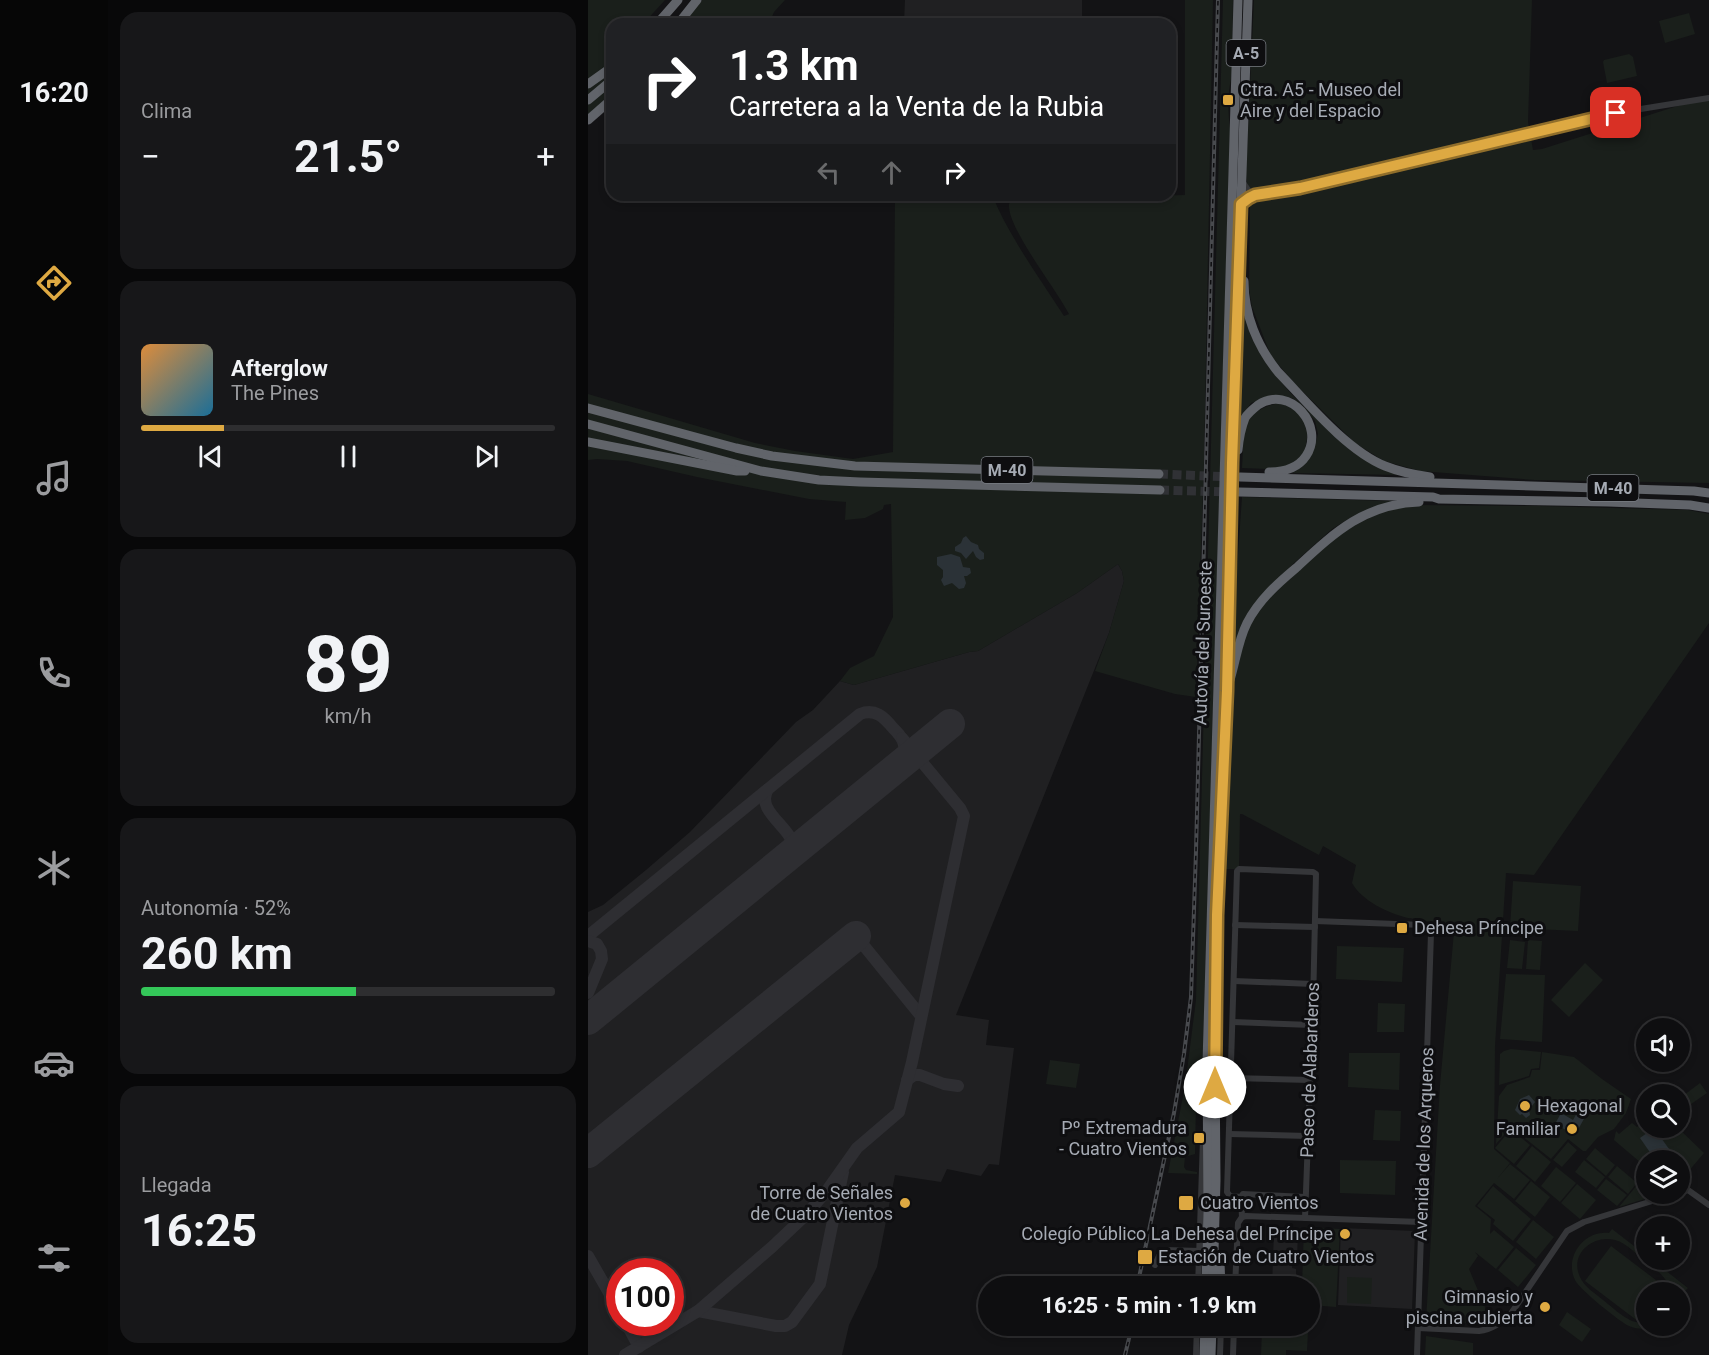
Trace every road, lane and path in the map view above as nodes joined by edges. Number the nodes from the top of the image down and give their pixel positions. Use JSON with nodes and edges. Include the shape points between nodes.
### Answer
{"nodes":[{"id":1,"x":680,"y":0,"type":"edge"},
{"id":2,"x":697,"y":0,"type":"edge"},
{"id":3,"x":1238,"y":0,"type":"edge"},
{"id":4,"x":1248,"y":0,"type":"edge"},
{"id":5,"x":663,"y":18,"type":"edge"},
{"id":6,"x":668,"y":18,"type":"edge"},
{"id":7,"x":683,"y":18,"type":"edge"},
{"id":8,"x":606,"y":71,"type":"edge"},
{"id":9,"x":588,"y":84,"type":"edge"},
{"id":10,"x":606,"y":85,"type":"edge"},
{"id":11,"x":606,"y":97,"type":"edge"},
{"id":12,"x":1709,"y":98,"type":"edge"},
{"id":13,"x":588,"y":100,"type":"edge"},
{"id":14,"x":606,"y":104,"type":"edge"},
{"id":15,"x":588,"y":113,"type":"edge"},
{"id":16,"x":588,"y":120,"type":"edge"},
{"id":17,"x":1242,"y":181,"type":"junction"},
{"id":18,"x":1255,"y":195,"type":"junction"},
{"id":19,"x":1241,"y":204,"type":"junction"},
{"id":20,"x":1241,"y":220,"type":"junction"},
{"id":21,"x":588,"y":402,"type":"edge"},
{"id":22,"x":588,"y":408,"type":"edge"},
{"id":23,"x":633,"y":420,"type":"junction"},
{"id":24,"x":588,"y":424,"type":"edge"},
{"id":25,"x":588,"y":442,"type":"edge"},
{"id":26,"x":760,"y":471,"type":"junction"},
{"id":27,"x":1159,"y":474,"type":"tunnel mouth"},
{"id":28,"x":1501,"y":484,"type":"junction"},
{"id":29,"x":1160,"y":490,"type":"tunnel mouth"},
{"id":30,"x":1239,"y":492,"type":"tunnel mouth"},
{"id":31,"x":1709,"y":493,"type":"edge"},
{"id":32,"x":1439,"y":499,"type":"junction"},
{"id":33,"x":1709,"y":508,"type":"edge"},
{"id":34,"x":1230,"y":571,"type":"junction"},
{"id":35,"x":1227,"y":691,"type":"junction"},
{"id":36,"x":1315,"y":924,"type":"junction"},
{"id":37,"x":1235,"y":925,"type":"junction"},
{"id":38,"x":1234,"y":981,"type":"junction"},
{"id":39,"x":1313,"y":984,"type":"junction"},
{"id":40,"x":1233,"y":1022,"type":"junction"},
{"id":41,"x":1312,"y":1025,"type":"junction"},
{"id":42,"x":1231,"y":1078,"type":"junction"},
{"id":43,"x":1310,"y":1080,"type":"junction"},
{"id":44,"x":1207,"y":1088,"type":"junction"},
{"id":45,"x":1229,"y":1134,"type":"junction"},
{"id":46,"x":1308,"y":1136,"type":"junction"},
{"id":47,"x":1216,"y":1180,"type":"junction"},
{"id":48,"x":1690,"y":1191,"type":"edge"},
{"id":49,"x":1241,"y":1197,"type":"junction"},
{"id":50,"x":1305,"y":1197,"type":"junction"},
{"id":51,"x":1642,"y":1204,"type":"edge"},
{"id":52,"x":1709,"y":1205,"type":"edge"},
{"id":53,"x":1242,"y":1217,"type":"junction"},
{"id":54,"x":1305,"y":1218,"type":"junction"},
{"id":55,"x":1421,"y":1222,"type":"junction"},
{"id":56,"x":1200,"y":1251,"type":"junction"},
{"id":57,"x":1155,"y":1265,"type":"dead end"},
{"id":58,"x":1199,"y":1276,"type":"edge"},
{"id":59,"x":1206,"y":1276,"type":"edge"},
{"id":60,"x":1213,"y":1276,"type":"edge"},
{"id":61,"x":1221,"y":1276,"type":"edge"},
{"id":62,"x":1236,"y":1276,"type":"edge"},
{"id":63,"x":1418,"y":1328,"type":"junction"},
{"id":64,"x":1197,"y":1336,"type":"edge"},
{"id":65,"x":1205,"y":1336,"type":"edge"},
{"id":66,"x":1216,"y":1336,"type":"edge"},
{"id":67,"x":1219,"y":1336,"type":"edge"},
{"id":68,"x":1234,"y":1336,"type":"edge"},
{"id":69,"x":1196,"y":1355,"type":"edge"},
{"id":70,"x":1204,"y":1355,"type":"edge"},
{"id":71,"x":1211,"y":1355,"type":"edge"},
{"id":72,"x":1220,"y":1355,"type":"edge"},
{"id":73,"x":1233,"y":1355,"type":"edge"},
{"id":74,"x":1418,"y":1355,"type":"edge"}],
"edges":[{"from":1,"to":5,"type":"highway"},
{"from":1,"to":6,"type":"highway"},
{"from":2,"to":7,"type":"highway"},
{"from":3,"to":44,"type":"highway","name":"Autovía del Suroeste","number":"A-5"},
{"from":4,"to":17,"type":"highway","name":"Autovía del Suroeste","number":"A-5"},
{"from":8,"to":9,"type":"highway"},
{"from":10,"to":13,"type":"highway"},
{"from":11,"to":15,"type":"highway"},
{"from":12,"to":18,"type":"street","via":[[1616,113],[1300,188]]},
{"from":14,"to":16,"type":"highway"},
{"from":17,"to":18,"type":"street"},
{"from":17,"to":19,"type":"highway","name":"Autovía del Suroeste","number":"A-5"},
{"from":18,"to":19,"type":"street"},
{"from":19,"to":20,"type":"highway","name":"Autovía del Suroeste","number":"A-5"},
{"from":20,"to":28,"type":"highway","via":[[1244,287],[1256,336],[1278,372],[1333,428],[1383,466],[1411,474]]},
{"from":20,"to":34,"type":"highway","name":"Autovía del Suroeste","number":"A-5"},
{"from":21,"to":23,"type":"highway"},
{"from":22,"to":23,"type":"highway","number":"M-40"},
{"from":23,"to":27,"type":"highway","number":"M-40","via":[[772,456],[855,466]]},
{"from":24,"to":26,"type":"highway","number":"M-40"},
{"from":25,"to":26,"type":"highway","via":[[737,471]]},
{"from":26,"to":29,"type":"highway","number":"M-40","via":[[860,482]]},
{"from":28,"to":31,"type":"highway","number":"M-40"},
{"from":28,"to":34,"type":"highway","number":"M-40","via":[[1240,477],[1293,468],[1304,459],[1312,444],[1307,418],[1298,406],[1268,401],[1249,412],[1239,438]]},
{"from":30,"to":32,"type":"highway","number":"M-40"},
{"from":32,"to":33,"type":"highway","number":"M-40"},
{"from":32,"to":35,"type":"highway","via":[[1386,506],[1348,523],[1278,583],[1258,605],[1239,641]]},
{"from":34,"to":35,"type":"highway","name":"Autovía del Suroeste","number":"A-5"},
{"from":35,"to":47,"type":"highway","name":"Autovía del Suroeste","number":"A-5","via":[[1217,915]]},
{"from":36,"to":37,"type":"street"},
{"from":36,"to":37,"type":"street","name":"Paseo de Alabarderos","via":[[1315,873],[1239,869]]},
{"from":36,"to":39,"type":"street","name":"Paseo de Alabarderos"},
{"from":36,"to":55,"type":"street","name":"Avenida de los Arqueros","via":[[1424,925],[1431,933]]},
{"from":37,"to":38,"type":"street"},
{"from":38,"to":39,"type":"street"},
{"from":38,"to":40,"type":"street"},
{"from":39,"to":41,"type":"street","name":"Paseo de Alabarderos"},
{"from":40,"to":41,"type":"street"},
{"from":40,"to":42,"type":"street"},
{"from":41,"to":43,"type":"street","name":"Paseo de Alabarderos"},
{"from":42,"to":43,"type":"street"},
{"from":42,"to":45,"type":"street"},
{"from":43,"to":46,"type":"street","name":"Paseo de Alabarderos"},
{"from":44,"to":56,"type":"street"},
{"from":44,"to":59,"type":"highway","name":"Autovía del Suroeste","number":"A-5"},
{"from":45,"to":46,"type":"street"},
{"from":45,"to":49,"type":"street","via":[[1227,1192]]},
{"from":46,"to":50,"type":"street","name":"Paseo de Alabarderos"},
{"from":47,"to":60,"type":"highway","name":"Autovía del Suroeste","number":"A-5"},
{"from":47,"to":61,"type":"highway"},
{"from":48,"to":52,"type":"street"},
{"from":49,"to":50,"type":"street"},
{"from":49,"to":53,"type":"street"},
{"from":50,"to":54,"type":"street","name":"Paseo de Alabarderos"},
{"from":51,"to":63,"type":"street","via":[[1567,1231],[1510,1315],[1498,1325],[1479,1330]]},
{"from":53,"to":54,"type":"street"},
{"from":53,"to":62,"type":"street","via":[[1238,1223]]},
{"from":54,"to":55,"type":"street"},
{"from":55,"to":63,"type":"street","name":"Avenida de los Arqueros"},
{"from":56,"to":57,"type":"street","via":[[1164,1250]]},
{"from":56,"to":58,"type":"street"},
{"from":63,"to":74,"type":"street","name":"Avenida de los Arqueros"},
{"from":64,"to":69,"type":"street"},
{"from":65,"to":70,"type":"highway"},
{"from":66,"to":71,"type":"highway"},
{"from":67,"to":72,"type":"street"},
{"from":68,"to":73,"type":"street"}]}
